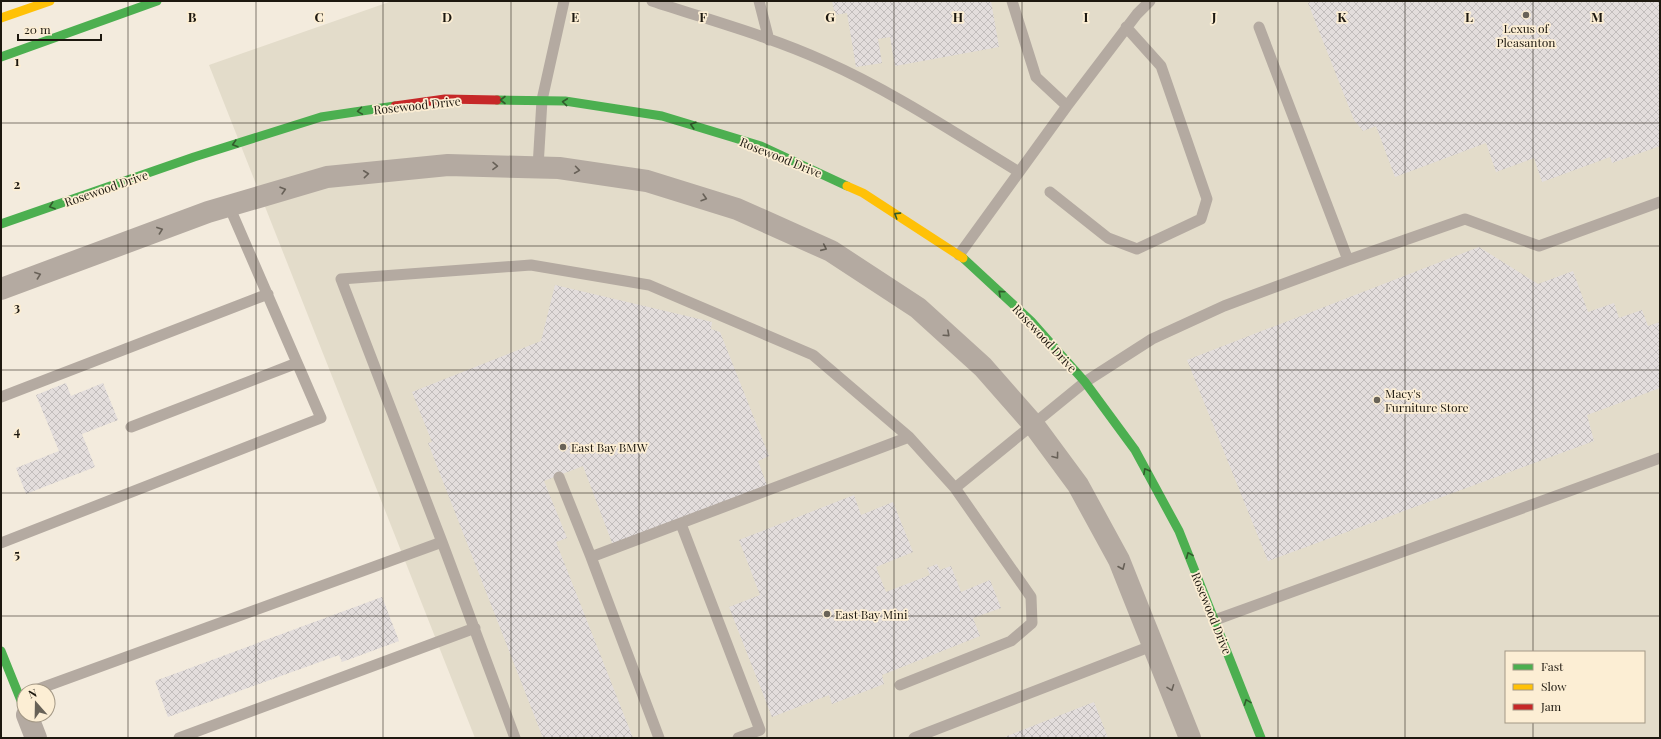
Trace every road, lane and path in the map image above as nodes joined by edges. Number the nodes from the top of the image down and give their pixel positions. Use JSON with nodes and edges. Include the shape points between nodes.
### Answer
{"nodes":[{"id":1,"x":50,"y":1,"type":"edge"},
{"id":2,"x":157,"y":1,"type":"edge"},
{"id":3,"x":564,"y":1,"type":"edge"},
{"id":4,"x":652,"y":1,"type":"edge"},
{"id":5,"x":759,"y":1,"type":"edge"},
{"id":6,"x":1012,"y":1,"type":"edge"},
{"id":7,"x":1150,"y":1,"type":"edge"},
{"id":8,"x":1,"y":18,"type":"edge"},
{"id":9,"x":1126,"y":27,"type":"junction"},
{"id":10,"x":1259,"y":27,"type":"dead end"},
{"id":11,"x":769,"y":40,"type":"junction"},
{"id":12,"x":1,"y":57,"type":"edge"},
{"id":13,"x":542,"y":100,"type":"junction"},
{"id":14,"x":1067,"y":106,"type":"junction"},
{"id":15,"x":538,"y":167,"type":"junction"},
{"id":16,"x":1019,"y":172,"type":"junction"},
{"id":17,"x":1050,"y":192,"type":"dead end"},
{"id":18,"x":1660,"y":202,"type":"edge"},
{"id":19,"x":229,"y":206,"type":"junction"},
{"id":20,"x":1,"y":224,"type":"edge"},
{"id":21,"x":959,"y":255,"type":"junction"},
{"id":22,"x":1348,"y":260,"type":"junction"},
{"id":23,"x":1,"y":289,"type":"edge"},
{"id":24,"x":268,"y":294,"type":"junction"},
{"id":25,"x":298,"y":363,"type":"junction"},
{"id":26,"x":1085,"y":382,"type":"junction"},
{"id":27,"x":1,"y":397,"type":"edge"},
{"id":28,"x":1033,"y":424,"type":"junction"},
{"id":29,"x":132,"y":427,"type":"dead end"},
{"id":30,"x":909,"y":437,"type":"junction"},
{"id":31,"x":1660,"y":458,"type":"edge"},
{"id":32,"x":559,"y":477,"type":"dead end"},
{"id":33,"x":955,"y":488,"type":"junction"},
{"id":34,"x":681,"y":524,"type":"junction"},
{"id":35,"x":442,"y":542,"type":"junction"},
{"id":36,"x":1,"y":543,"type":"edge"},
{"id":37,"x":591,"y":557,"type":"junction"},
{"id":38,"x":1215,"y":620,"type":"junction"},
{"id":39,"x":475,"y":628,"type":"junction"},
{"id":40,"x":1154,"y":645,"type":"junction"},
{"id":41,"x":1,"y":651,"type":"edge"},
{"id":42,"x":55,"y":683,"type":"edge"},
{"id":43,"x":900,"y":685,"type":"dead end"},
{"id":44,"x":16,"y":686,"type":"edge"},
{"id":45,"x":31,"y":723,"type":"edge"},
{"id":46,"x":36,"y":738,"type":"edge"},
{"id":47,"x":179,"y":738,"type":"edge"},
{"id":48,"x":515,"y":738,"type":"edge"},
{"id":49,"x":659,"y":738,"type":"edge"},
{"id":50,"x":738,"y":738,"type":"edge"},
{"id":51,"x":914,"y":738,"type":"edge"},
{"id":52,"x":1190,"y":738,"type":"edge"},
{"id":53,"x":1261,"y":738,"type":"edge"}],
"edges":[{"from":1,"to":8,"type":"main road"},
{"from":2,"to":12,"type":"main road"},
{"from":3,"to":13,"type":"lane"},
{"from":4,"to":11,"type":"lane"},
{"from":5,"to":11,"type":"lane"},
{"from":6,"to":14,"type":"lane","via":[[1036,77]]},
{"from":7,"to":9,"type":"lane"},
{"from":9,"to":14,"type":"lane"},
{"from":9,"to":17,"type":"lane","via":[[1161,66],[1207,199],[1201,219],[1137,249],[1108,238]]},
{"from":10,"to":22,"type":"lane"},
{"from":11,"to":16,"type":"lane","via":[[824,61],[900,99]]},
{"from":13,"to":15,"type":"lane"},
{"from":13,"to":20,"type":"main road","name":"Rosewood Drive","one_way":true,"via":[[445,99],[321,117],[194,157]]},
{"from":21,"to":13,"type":"main road","name":"Rosewood Drive","one_way":true,"via":[[863,193],[761,146],[662,116],[565,101]]},
{"from":14,"to":16,"type":"lane"},
{"from":19,"to":15,"type":"street","one_way":true,"via":[[327,177],[448,166]]},
{"from":15,"to":28,"type":"street","one_way":true,"via":[[647,181],[737,209],[831,251],[918,308],[983,367]]},
{"from":16,"to":21,"type":"lane"},
{"from":18,"to":22,"type":"lane","via":[[1539,246],[1465,219]]},
{"from":23,"to":19,"type":"street","one_way":true},
{"from":19,"to":24,"type":"lane"},
{"from":26,"to":21,"type":"main road","name":"Rosewood Drive","one_way":true,"via":[[1031,321]]},
{"from":22,"to":26,"type":"lane","via":[[1224,306],[1152,339]]},
{"from":24,"to":25,"type":"lane"},
{"from":24,"to":27,"type":"lane"},
{"from":25,"to":29,"type":"lane"},
{"from":25,"to":36,"type":"lane","via":[[321,418]]},
{"from":26,"to":28,"type":"lane"},
{"from":38,"to":26,"type":"main road","name":"Rosewood Drive","one_way":true,"via":[[1179,531],[1135,450]]},
{"from":28,"to":33,"type":"lane"},
{"from":28,"to":40,"type":"street","one_way":true,"via":[[1078,485],[1119,560]]},
{"from":30,"to":33,"type":"lane"},
{"from":30,"to":34,"type":"lane"},
{"from":30,"to":35,"type":"lane","via":[[813,355],[649,285],[530,265],[341,279]]},
{"from":31,"to":38,"type":"lane"},
{"from":32,"to":37,"type":"lane"},
{"from":33,"to":43,"type":"lane","via":[[1031,597],[1032,623],[1011,641]]},
{"from":34,"to":37,"type":"lane"},
{"from":34,"to":50,"type":"lane","via":[[760,730]]},
{"from":35,"to":39,"type":"lane"},
{"from":35,"to":42,"type":"lane"},
{"from":37,"to":49,"type":"lane"},
{"from":53,"to":38,"type":"main road","name":"Rosewood Drive","one_way":true},
{"from":39,"to":47,"type":"lane"},
{"from":39,"to":48,"type":"lane"},
{"from":40,"to":51,"type":"lane"},
{"from":40,"to":52,"type":"street","one_way":true},
{"from":41,"to":44,"type":"main road"},
{"from":45,"to":46,"type":"street"}]}
